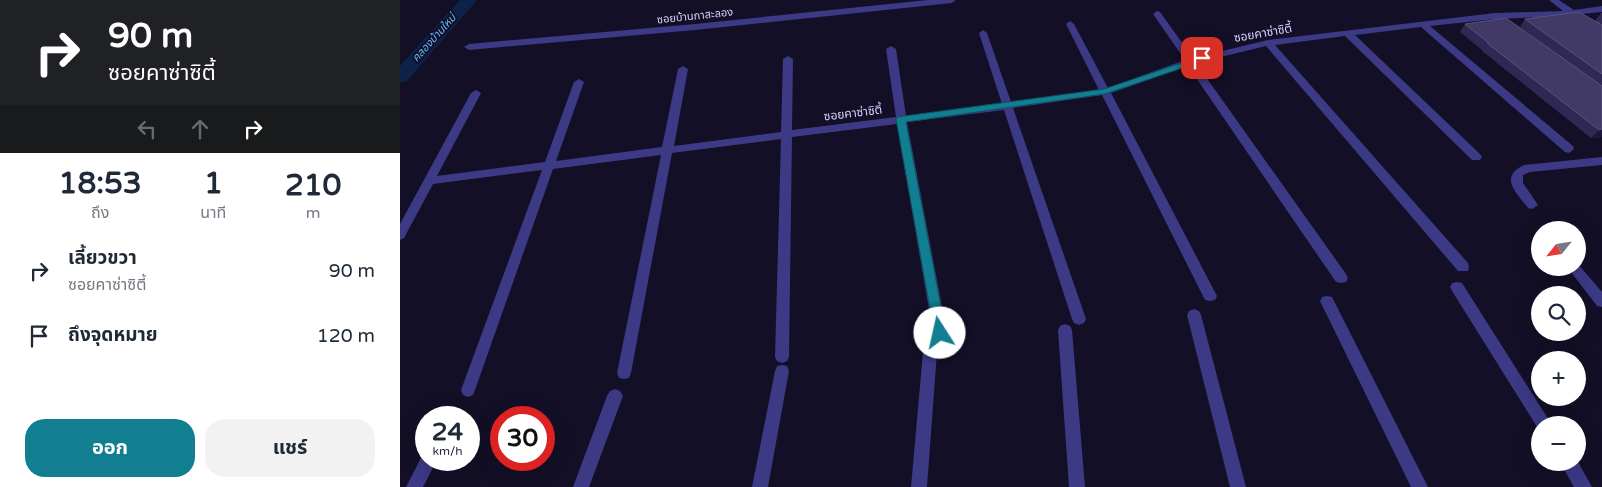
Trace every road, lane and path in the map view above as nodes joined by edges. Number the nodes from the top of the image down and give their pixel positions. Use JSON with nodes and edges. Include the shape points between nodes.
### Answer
{"nodes":[{"id":1,"x":952,"y":0,"type":"edge"},
{"id":2,"x":1553,"y":0,"type":"edge"},
{"id":3,"x":1602,"y":10,"type":"edge"},
{"id":4,"x":1572,"y":13,"type":"junction"},
{"id":5,"x":1157,"y":14,"type":"dead end"},
{"id":6,"x":1495,"y":16,"type":"junction"},
{"id":7,"x":1070,"y":24,"type":"dead end"},
{"id":8,"x":1422,"y":24,"type":"junction"},
{"id":9,"x":1510,"y":28,"type":"edge"},
{"id":10,"x":1347,"y":33,"type":"junction"},
{"id":11,"x":1602,"y":33,"type":"edge"},
{"id":12,"x":983,"y":34,"type":"dead end"},
{"id":13,"x":1268,"y":43,"type":"junction"},
{"id":14,"x":469,"y":47,"type":"dead end"},
{"id":15,"x":891,"y":48,"type":"dead end"},
{"id":16,"x":788,"y":59,"type":"dead end"},
{"id":17,"x":1189,"y":62,"type":"junction"},
{"id":18,"x":682,"y":69,"type":"dead end"},
{"id":19,"x":579,"y":82,"type":"dead end"},
{"id":20,"x":1105,"y":92,"type":"junction"},
{"id":21,"x":476,"y":93,"type":"dead end"},
{"id":22,"x":1008,"y":106,"type":"junction"},
{"id":23,"x":901,"y":119,"type":"junction"},
{"id":24,"x":785,"y":134,"type":"junction"},
{"id":25,"x":1569,"y":149,"type":"dead end"},
{"id":26,"x":666,"y":150,"type":"junction"},
{"id":27,"x":1476,"y":157,"type":"dead end"},
{"id":28,"x":1602,"y":160,"type":"edge"},
{"id":29,"x":549,"y":164,"type":"junction"},
{"id":30,"x":429,"y":181,"type":"junction"},
{"id":31,"x":1532,"y":205,"type":"dead end"},
{"id":32,"x":400,"y":235,"type":"edge"},
{"id":33,"x":1463,"y":267,"type":"dead end"},
{"id":34,"x":1581,"y":276,"type":"edge"},
{"id":35,"x":1341,"y":278,"type":"dead end"},
{"id":36,"x":1457,"y":287,"type":"dead end"},
{"id":37,"x":1210,"y":296,"type":"dead end"},
{"id":38,"x":1328,"y":301,"type":"dead end"},
{"id":39,"x":1602,"y":302,"type":"edge"},
{"id":40,"x":1194,"y":315,"type":"dead end"},
{"id":41,"x":1079,"y":319,"type":"dead end"},
{"id":42,"x":1066,"y":330,"type":"dead end"},
{"id":43,"x":940,"y":333,"type":"dead end"},
{"id":44,"x":930,"y":352,"type":"dead end"},
{"id":45,"x":624,"y":372,"type":"dead end"},
{"id":46,"x":468,"y":390,"type":"dead end"},
{"id":47,"x":616,"y":396,"type":"dead end"},
{"id":48,"x":1538,"y":416,"type":"edge"},
{"id":49,"x":423,"y":471,"type":"edge"},
{"id":50,"x":1574,"y":471,"type":"edge"},
{"id":51,"x":414,"y":487,"type":"edge"},
{"id":52,"x":582,"y":487,"type":"edge"},
{"id":53,"x":760,"y":487,"type":"edge"},
{"id":54,"x":919,"y":487,"type":"edge"},
{"id":55,"x":1077,"y":487,"type":"edge"},
{"id":56,"x":1238,"y":487,"type":"edge"},
{"id":57,"x":1420,"y":487,"type":"edge"},
{"id":58,"x":1584,"y":487,"type":"edge"}],
"edges":[{"from":1,"to":14,"type":"street","name":"ซอยบ้านกาสะลอง"},
{"from":2,"to":4,"type":"street"},
{"from":3,"to":4,"type":"street","name":"ซอยคาซ่าซิตี้"},
{"from":4,"to":6,"type":"street","name":"ซอยคาซ่าซิตี้"},
{"from":4,"to":11,"type":"street"},
{"from":5,"to":17,"type":"street"},
{"from":6,"to":8,"type":"street","name":"ซอยคาซ่าซิตี้"},
{"from":6,"to":9,"type":"street"},
{"from":7,"to":20,"type":"street"},
{"from":8,"to":10,"type":"street","name":"ซอยคาซ่าซิตี้"},
{"from":8,"to":25,"type":"street"},
{"from":10,"to":13,"type":"street","name":"ซอยคาซ่าซิตี้"},
{"from":10,"to":27,"type":"street"},
{"from":12,"to":22,"type":"street"},
{"from":13,"to":17,"type":"street","name":"ซอยคาซ่าซิตี้"},
{"from":13,"to":33,"type":"street"},
{"from":15,"to":23,"type":"street"},
{"from":16,"to":24,"type":"street"},
{"from":17,"to":20,"type":"street","name":"ซอยคาซ่าซิตี้"},
{"from":17,"to":35,"type":"street"},
{"from":18,"to":26,"type":"street"},
{"from":19,"to":29,"type":"street"},
{"from":20,"to":22,"type":"street","name":"ซอยคาซ่าซิตี้"},
{"from":20,"to":37,"type":"street"},
{"from":21,"to":30,"type":"street"},
{"from":22,"to":23,"type":"street","name":"ซอยคาซ่าซิตี้"},
{"from":22,"to":41,"type":"street"},
{"from":23,"to":24,"type":"street","name":"ซอยคาซ่าซิตี้"},
{"from":23,"to":43,"type":"street"},
{"from":24,"to":26,"type":"street","name":"ซอยคาซ่าซิตี้"},
{"from":24,"to":53,"type":"street","via":[[782,364]]},
{"from":26,"to":29,"type":"street","name":"ซอยคาซ่าซิตี้"},
{"from":26,"to":45,"type":"street"},
{"from":28,"to":31,"type":"street","via":[[1528,168],[1519,172],[1517,184]]},
{"from":29,"to":30,"type":"street","name":"ซอยคาซ่าซิตี้"},
{"from":29,"to":46,"type":"street"},
{"from":30,"to":32,"type":"street"},
{"from":34,"to":39,"type":"street"},
{"from":36,"to":48,"type":"street"},
{"from":38,"to":57,"type":"street"},
{"from":40,"to":56,"type":"street"},
{"from":42,"to":55,"type":"street"},
{"from":44,"to":54,"type":"street"},
{"from":47,"to":52,"type":"street"},
{"from":49,"to":51,"type":"street"},
{"from":50,"to":58,"type":"street"}]}
